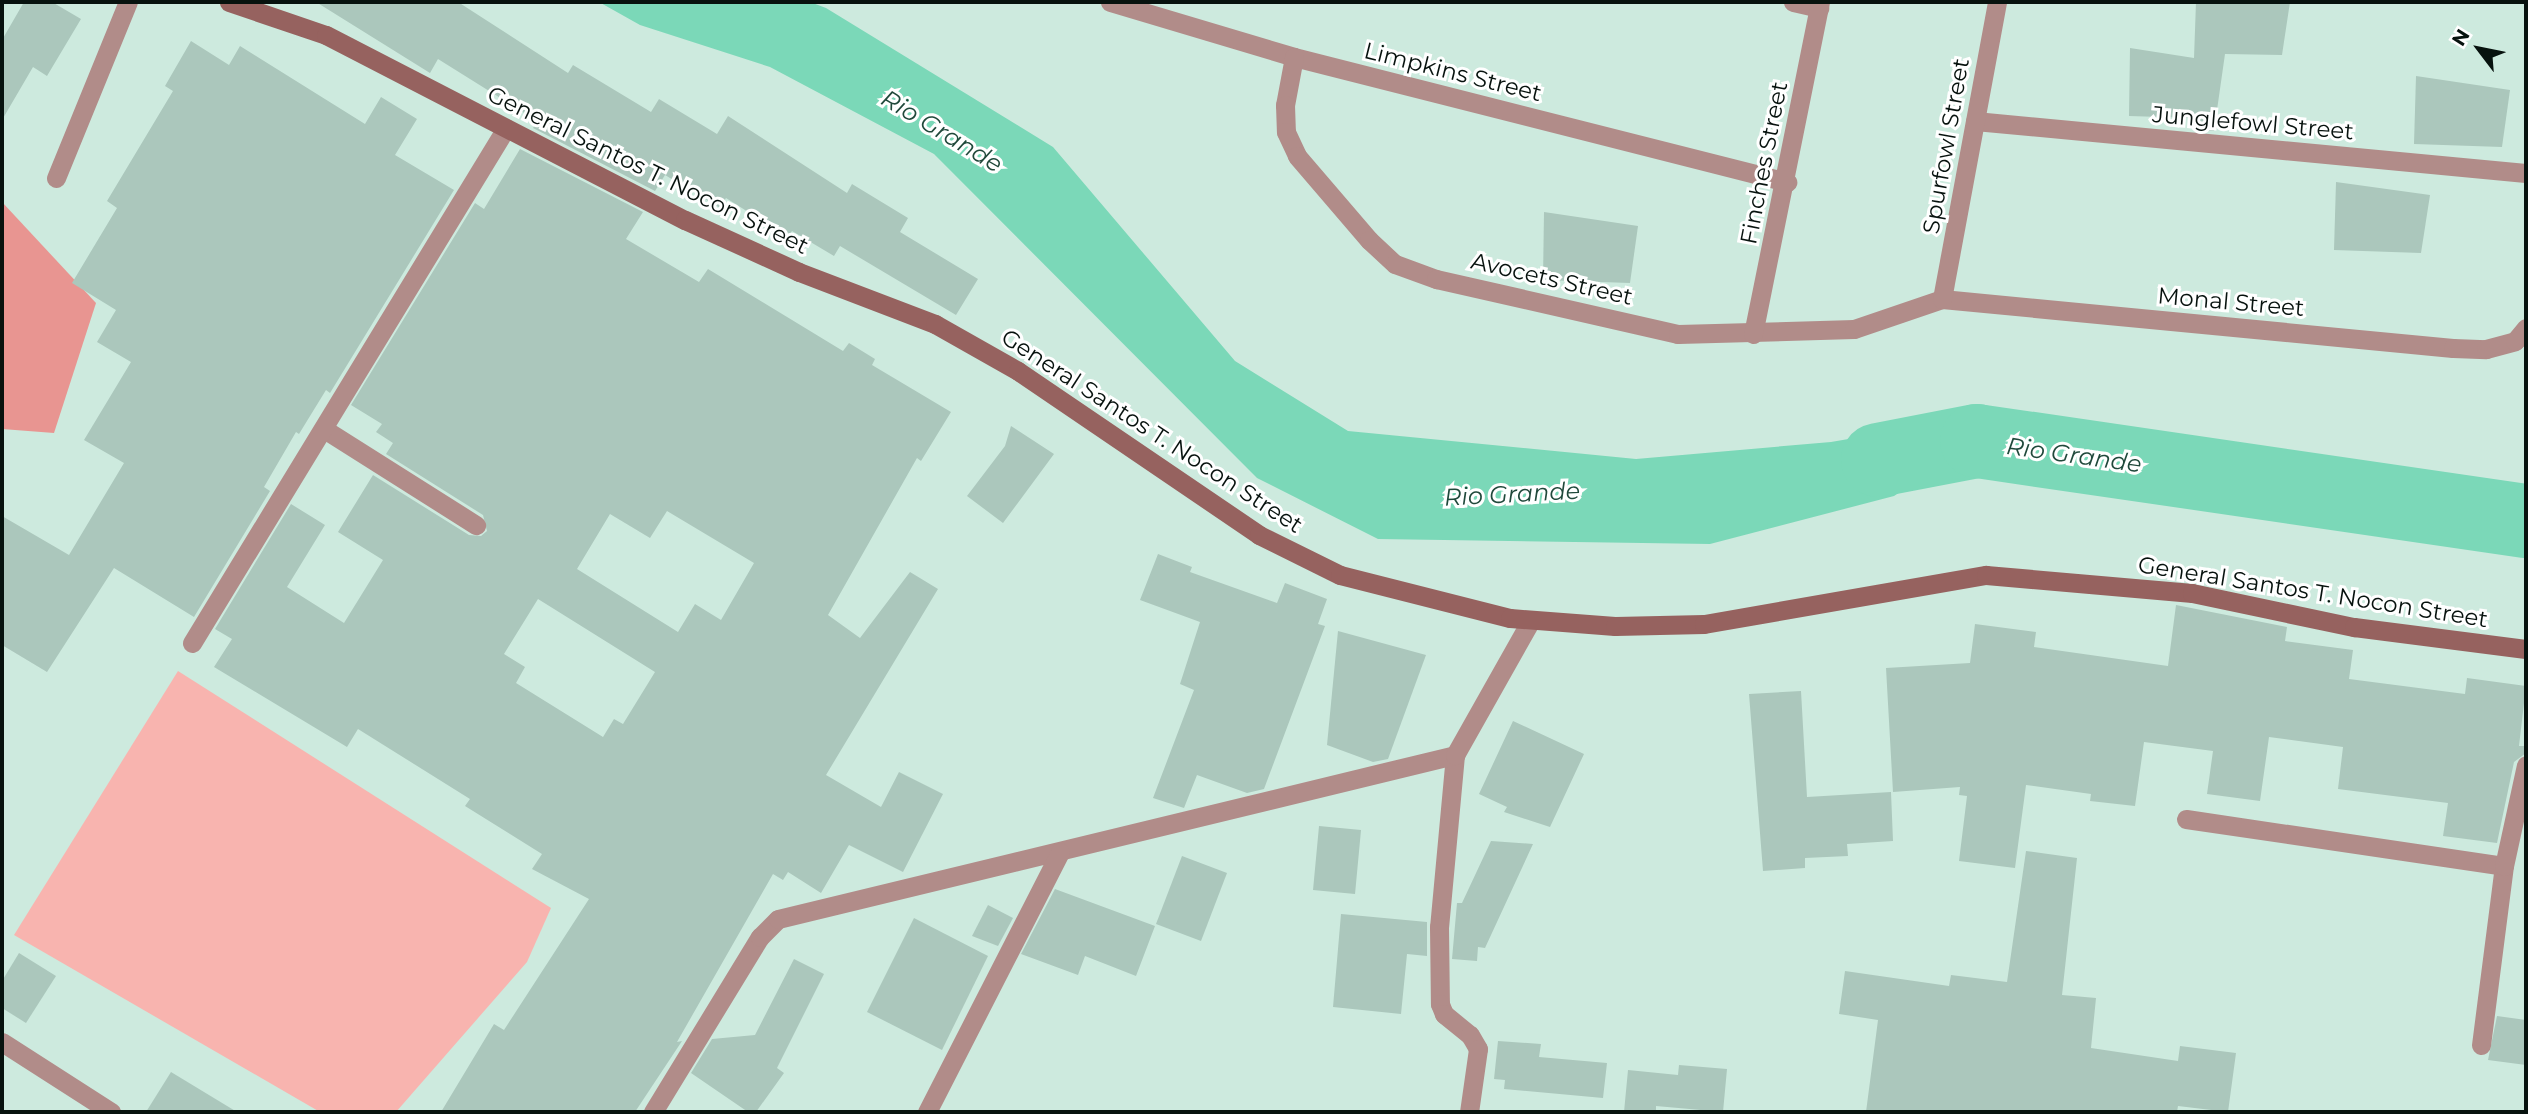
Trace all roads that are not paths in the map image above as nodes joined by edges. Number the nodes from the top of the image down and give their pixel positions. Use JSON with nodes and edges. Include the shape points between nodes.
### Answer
{"nodes":[{"id":1,"x":128,"y":2,"type":"edge"},
{"id":2,"x":229,"y":2,"type":"edge"},
{"id":3,"x":1110,"y":2,"type":"edge"},
{"id":4,"x":1793,"y":2,"type":"edge"},
{"id":5,"x":1997,"y":2,"type":"edge"},
{"id":6,"x":1820,"y":5,"type":"edge"},
{"id":7,"x":1294,"y":57,"type":"junction"},
{"id":8,"x":1975,"y":121,"type":"junction"},
{"id":9,"x":506,"y":128,"type":"junction"},
{"id":10,"x":2526,"y":173,"type":"edge"},
{"id":11,"x":56,"y":178,"type":"dead end"},
{"id":12,"x":1787,"y":182,"type":"junction"},
{"id":13,"x":1942,"y":299,"type":"junction"},
{"id":14,"x":1753,"y":334,"type":"junction"},
{"id":15,"x":2521,"y":335,"type":"edge"},
{"id":16,"x":324,"y":429,"type":"junction"},
{"id":17,"x":476,"y":525,"type":"dead end"},
{"id":18,"x":1531,"y":620,"type":"junction"},
{"id":19,"x":192,"y":643,"type":"dead end"},
{"id":20,"x":2526,"y":649,"type":"edge"},
{"id":21,"x":1455,"y":755,"type":"junction"},
{"id":22,"x":2526,"y":765,"type":"edge"},
{"id":23,"x":2186,"y":819,"type":"dead end"},
{"id":24,"x":1060,"y":852,"type":"junction"},
{"id":25,"x":2504,"y":866,"type":"junction"},
{"id":26,"x":2,"y":1042,"type":"edge"},
{"id":27,"x":2481,"y":1045,"type":"dead end"},
{"id":28,"x":111,"y":1112,"type":"edge"},
{"id":29,"x":653,"y":1112,"type":"edge"},
{"id":30,"x":927,"y":1112,"type":"edge"},
{"id":31,"x":1469,"y":1112,"type":"edge"}],
"edges":[{"from":1,"to":11,"type":"street"},
{"from":2,"to":9,"type":"main road","name":"General Santos T. Nocon Street","via":[[326,35]]},
{"from":3,"to":7,"type":"street","name":"Limpkins Street"},
{"from":4,"to":6,"type":"street"},
{"from":5,"to":8,"type":"street","name":"Spurfowl Street"},
{"from":6,"to":12,"type":"street","name":"Finches Street"},
{"from":7,"to":12,"type":"street","name":"Limpkins Street"},
{"from":7,"to":14,"type":"street","name":"Avocets Street","via":[[1285,105],[1286,132],[1297,156],[1361,232],[1395,264],[1436,279],[1678,334]]},
{"from":8,"to":10,"type":"street","name":"Junglefowl Street"},
{"from":8,"to":13,"type":"street","name":"Spurfowl Street"},
{"from":9,"to":16,"type":"street"},
{"from":9,"to":18,"type":"main road","name":"General Santos T. Nocon Street","via":[[698,226],[799,272],[935,324],[1018,372],[1259,535],[1340,575]]},
{"from":12,"to":14,"type":"street","name":"Finches Street"},
{"from":13,"to":14,"type":"street","name":"Avocets Street","via":[[1854,330]]},
{"from":13,"to":15,"type":"street","name":"Monal Street","via":[[2453,348],[2486,349]]},
{"from":16,"to":17,"type":"street"},
{"from":16,"to":19,"type":"street"},
{"from":18,"to":20,"type":"main road","name":"General Santos T. Nocon Street","via":[[1615,626],[1704,624],[1986,575],[2192,593],[2354,626]]},
{"from":18,"to":21,"type":"street"},
{"from":21,"to":24,"type":"street"},
{"from":21,"to":31,"type":"street","via":[[1439,927],[1440,1004],[1478,1049]]},
{"from":22,"to":25,"type":"street"},
{"from":23,"to":25,"type":"street"},
{"from":24,"to":29,"type":"street","via":[[778,919],[760,937]]},
{"from":24,"to":30,"type":"street"},
{"from":25,"to":27,"type":"street"},
{"from":26,"to":28,"type":"street"}]}
